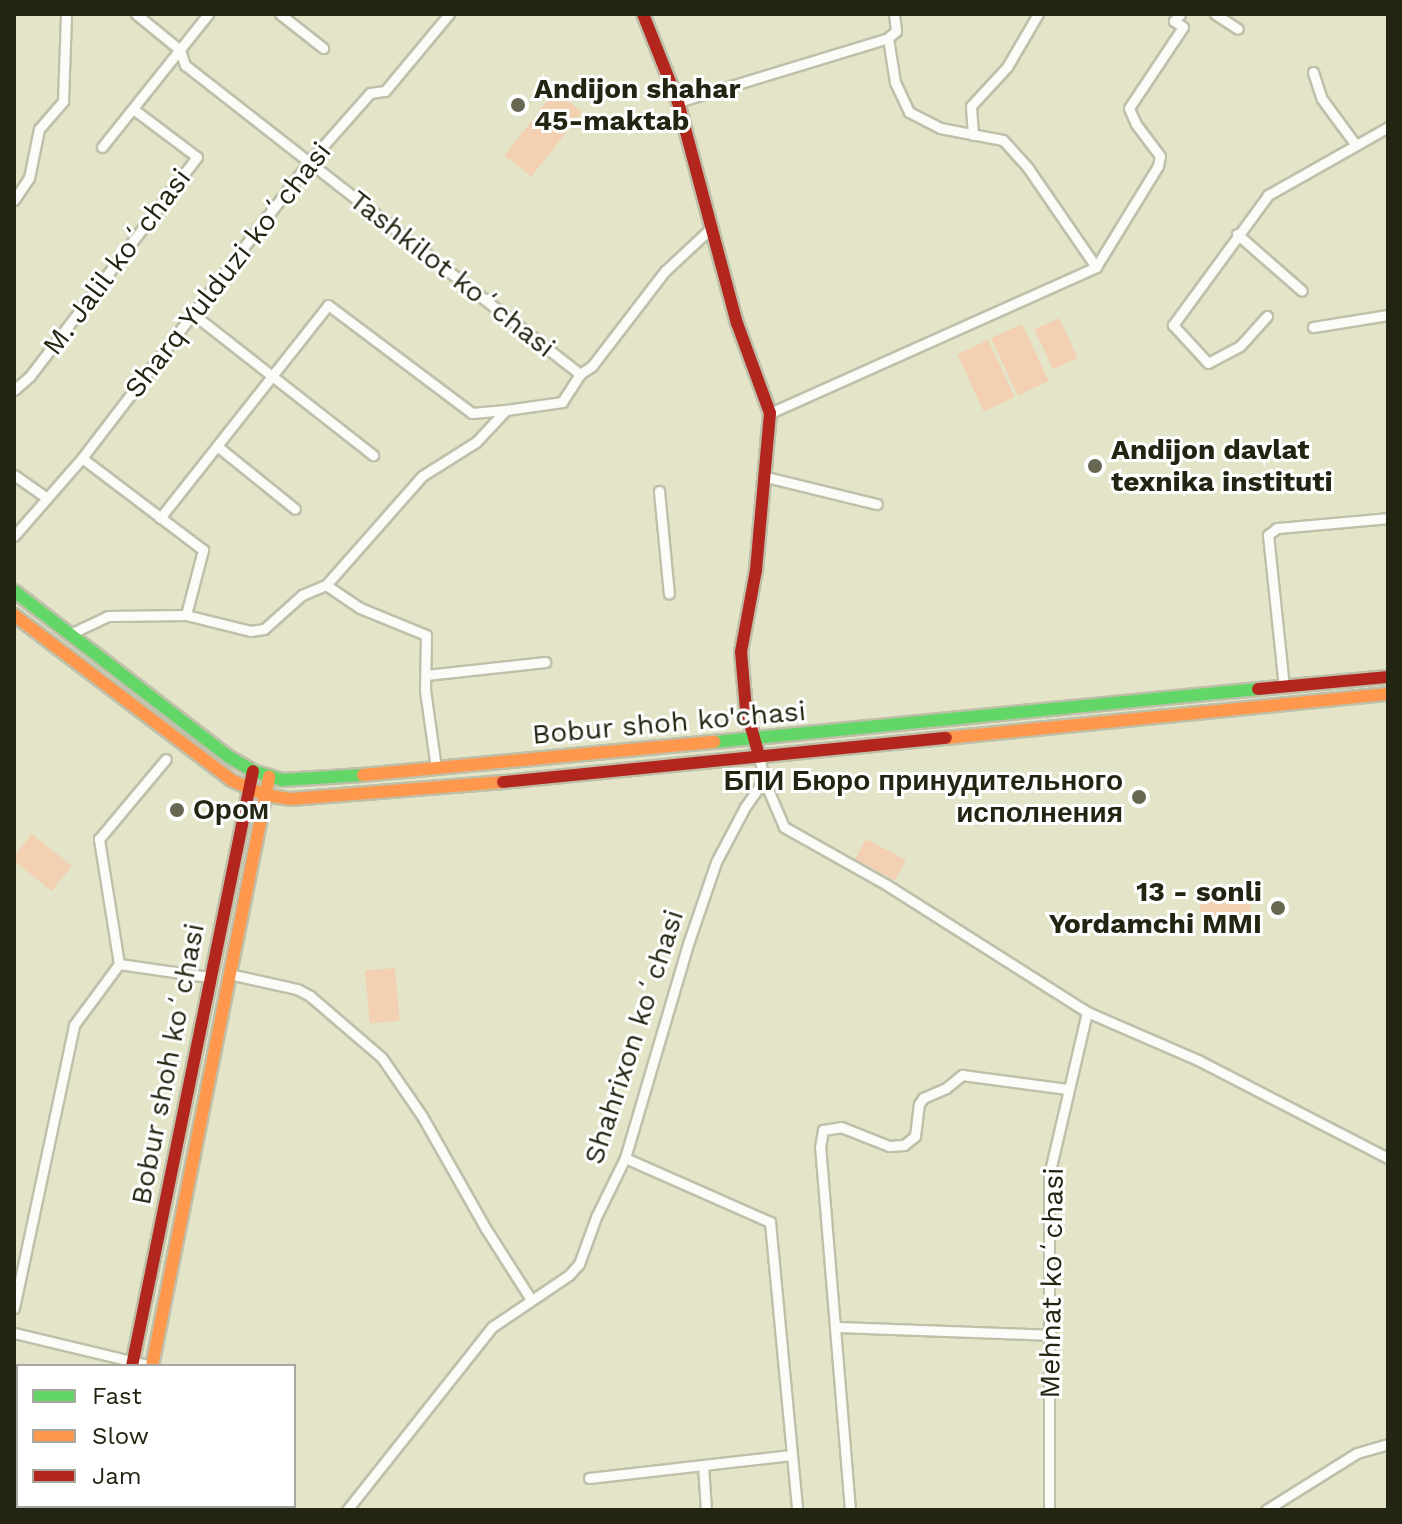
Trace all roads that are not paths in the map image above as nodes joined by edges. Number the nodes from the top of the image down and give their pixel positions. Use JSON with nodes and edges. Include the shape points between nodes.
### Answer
{"nodes":[{"id":1,"x":66,"y":14,"type":"edge"},
{"id":2,"x":136,"y":14,"type":"edge"},
{"id":3,"x":208,"y":14,"type":"edge"},
{"id":4,"x":280,"y":14,"type":"edge"},
{"id":5,"x":449,"y":14,"type":"edge"},
{"id":6,"x":643,"y":14,"type":"edge"},
{"id":7,"x":894,"y":14,"type":"edge"},
{"id":8,"x":1038,"y":14,"type":"edge"},
{"id":9,"x":1180,"y":14,"type":"edge"},
{"id":10,"x":1215,"y":14,"type":"edge"},
{"id":11,"x":1238,"y":29,"type":"dead end"},
{"id":12,"x":888,"y":38,"type":"junction"},
{"id":13,"x":323,"y":48,"type":"dead end"},
{"id":14,"x":180,"y":50,"type":"junction"},
{"id":15,"x":1313,"y":72,"type":"dead end"},
{"id":16,"x":678,"y":102,"type":"junction"},
{"id":17,"x":133,"y":109,"type":"junction"},
{"id":18,"x":1388,"y":127,"type":"edge"},
{"id":19,"x":973,"y":135,"type":"junction"},
{"id":20,"x":1355,"y":144,"type":"junction"},
{"id":21,"x":102,"y":147,"type":"dead end"},
{"id":22,"x":309,"y":162,"type":"junction"},
{"id":23,"x":14,"y":200,"type":"edge"},
{"id":24,"x":710,"y":229,"type":"junction"},
{"id":25,"x":1237,"y":234,"type":"junction"},
{"id":26,"x":1096,"y":267,"type":"junction"},
{"id":27,"x":1302,"y":291,"type":"dead end"},
{"id":28,"x":193,"y":314,"type":"junction"},
{"id":29,"x":1388,"y":315,"type":"edge"},
{"id":30,"x":1267,"y":316,"type":"dead end"},
{"id":31,"x":1313,"y":327,"type":"dead end"},
{"id":32,"x":580,"y":374,"type":"junction"},
{"id":33,"x":273,"y":376,"type":"junction"},
{"id":34,"x":14,"y":390,"type":"edge"},
{"id":35,"x":506,"y":410,"type":"junction"},
{"id":36,"x":770,"y":413,"type":"junction"},
{"id":37,"x":217,"y":446,"type":"junction"},
{"id":38,"x":373,"y":455,"type":"dead end"},
{"id":39,"x":82,"y":458,"type":"junction"},
{"id":40,"x":14,"y":475,"type":"edge"},
{"id":41,"x":766,"y":477,"type":"junction"},
{"id":42,"x":659,"y":491,"type":"dead end"},
{"id":43,"x":45,"y":497,"type":"junction"},
{"id":44,"x":877,"y":504,"type":"dead end"},
{"id":45,"x":295,"y":509,"type":"dead end"},
{"id":46,"x":160,"y":518,"type":"junction"},
{"id":47,"x":1388,"y":518,"type":"edge"},
{"id":48,"x":14,"y":536,"type":"edge"},
{"id":49,"x":326,"y":585,"type":"junction"},
{"id":50,"x":14,"y":591,"type":"edge"},
{"id":51,"x":669,"y":594,"type":"dead end"},
{"id":52,"x":14,"y":615,"type":"edge"},
{"id":53,"x":186,"y":615,"type":"junction"},
{"id":54,"x":70,"y":634,"type":"junction"},
{"id":55,"x":545,"y":662,"type":"dead end"},
{"id":56,"x":426,"y":675,"type":"junction"},
{"id":57,"x":1388,"y":677,"type":"edge"},
{"id":58,"x":1284,"y":687,"type":"junction"},
{"id":59,"x":1388,"y":694,"type":"edge"},
{"id":60,"x":755,"y":738,"type":"junction"},
{"id":61,"x":759,"y":756,"type":"junction"},
{"id":62,"x":166,"y":759,"type":"dead end"},
{"id":63,"x":436,"y":768,"type":"junction"},
{"id":64,"x":253,"y":771,"type":"junction"},
{"id":65,"x":269,"y":777,"type":"junction"},
{"id":66,"x":764,"y":780,"type":"junction"},
{"id":67,"x":249,"y":790,"type":"junction"},
{"id":68,"x":265,"y":795,"type":"junction"},
{"id":69,"x":241,"y":827,"type":"junction"},
{"id":70,"x":258,"y":828,"type":"junction"},
{"id":71,"x":119,"y":964,"type":"junction"},
{"id":72,"x":229,"y":974,"type":"junction"},
{"id":73,"x":209,"y":977,"type":"junction"},
{"id":74,"x":1087,"y":1012,"type":"junction"},
{"id":75,"x":1067,"y":1089,"type":"junction"},
{"id":76,"x":625,"y":1158,"type":"junction"},
{"id":77,"x":1388,"y":1158,"type":"edge"},
{"id":78,"x":530,"y":1298,"type":"junction"},
{"id":79,"x":14,"y":1308,"type":"edge"},
{"id":80,"x":836,"y":1327,"type":"junction"},
{"id":81,"x":14,"y":1333,"type":"edge"},
{"id":82,"x":1051,"y":1335,"type":"junction"},
{"id":83,"x":132,"y":1364,"type":"edge"},
{"id":84,"x":151,"y":1364,"type":"edge"},
{"id":85,"x":1388,"y":1444,"type":"edge"},
{"id":86,"x":791,"y":1455,"type":"junction"},
{"id":87,"x":703,"y":1465,"type":"junction"},
{"id":88,"x":589,"y":1478,"type":"dead end"},
{"id":89,"x":347,"y":1510,"type":"edge"},
{"id":90,"x":706,"y":1510,"type":"edge"},
{"id":91,"x":797,"y":1510,"type":"edge"},
{"id":92,"x":850,"y":1510,"type":"edge"},
{"id":93,"x":1049,"y":1510,"type":"edge"},
{"id":94,"x":1266,"y":1510,"type":"edge"}],
"edges":[{"from":1,"to":23,"type":"street","via":[[63,101],[39,129],[29,178]]},
{"from":2,"to":14,"type":"street","name":"Tashkilot koʻchasi"},
{"from":3,"to":14,"type":"street"},
{"from":4,"to":13,"type":"street"},
{"from":5,"to":22,"type":"street","name":"Sharq Yulduzi koʻchasi","via":[[385,91],[370,93]]},
{"from":6,"to":16,"type":"main road"},
{"from":7,"to":12,"type":"street","via":[[896,31]]},
{"from":8,"to":19,"type":"street","via":[[1007,67],[971,106]]},
{"from":9,"to":26,"type":"street","via":[[1174,21],[1183,27],[1129,108],[1160,156],[1158,166]]},
{"from":10,"to":11,"type":"street"},
{"from":12,"to":16,"type":"street"},
{"from":12,"to":19,"type":"street","via":[[895,82],[909,112],[929,125]]},
{"from":14,"to":17,"type":"street"},
{"from":14,"to":22,"type":"street","name":"Tashkilot koʻchasi","via":[[185,65]]},
{"from":15,"to":20,"type":"street","via":[[1322,99]]},
{"from":16,"to":24,"type":"main road"},
{"from":17,"to":21,"type":"street"},
{"from":17,"to":34,"type":"street","name":"M. Jalil koʻchasi","via":[[197,157]]},
{"from":18,"to":20,"type":"street"},
{"from":19,"to":26,"type":"street","via":[[1003,140]]},
{"from":20,"to":25,"type":"street","via":[[1268,195]]},
{"from":22,"to":28,"type":"street","name":"Sharq Yulduzi koʻchasi"},
{"from":22,"to":32,"type":"street","name":"Tashkilot koʻchasi"},
{"from":24,"to":32,"type":"street","via":[[665,271],[592,366]]},
{"from":24,"to":36,"type":"main road"},
{"from":25,"to":27,"type":"street"},
{"from":25,"to":30,"type":"street","via":[[1174,329],[1208,363],[1240,346]]},
{"from":26,"to":36,"type":"street"},
{"from":28,"to":33,"type":"street"},
{"from":28,"to":39,"type":"street","name":"Sharq Yulduzi koʻchasi"},
{"from":29,"to":31,"type":"street"},
{"from":32,"to":35,"type":"street","via":[[562,402]]},
{"from":33,"to":35,"type":"street","via":[[328,305],[472,413]]},
{"from":33,"to":37,"type":"street"},
{"from":33,"to":38,"type":"street"},
{"from":35,"to":49,"type":"street","via":[[476,442],[422,476]]},
{"from":36,"to":41,"type":"main road"},
{"from":37,"to":45,"type":"street"},
{"from":37,"to":46,"type":"street"},
{"from":39,"to":43,"type":"street","name":"Sharq Yulduzi koʻchasi"},
{"from":39,"to":46,"type":"street"},
{"from":40,"to":43,"type":"street"},
{"from":41,"to":44,"type":"street"},
{"from":41,"to":60,"type":"main road","via":[[741,656]]},
{"from":42,"to":51,"type":"street"},
{"from":43,"to":48,"type":"street","name":"Sharq Yulduzi koʻchasi"},
{"from":46,"to":53,"type":"street","via":[[203,550]]},
{"from":47,"to":58,"type":"street","via":[[1277,528],[1268,535]]},
{"from":49,"to":53,"type":"street","via":[[302,595],[258,632]]},
{"from":49,"to":56,"type":"street","via":[[360,608],[426,635]]},
{"from":50,"to":54,"type":"main road","name":"Bobur shoh ko'chasi"},
{"from":52,"to":67,"type":"main road","name":"Bobur shoh ko'chasi"},
{"from":53,"to":54,"type":"street","via":[[108,616]]},
{"from":54,"to":64,"type":"main road","name":"Bobur shoh ko'chasi"},
{"from":55,"to":56,"type":"street"},
{"from":56,"to":63,"type":"street"},
{"from":57,"to":58,"type":"main road","name":"Bobur shoh ko'chasi"},
{"from":58,"to":60,"type":"main road","name":"Bobur shoh ko'chasi"},
{"from":59,"to":61,"type":"main road","name":"Bobur shoh ko'chasi"},
{"from":60,"to":61,"type":"main road"},
{"from":60,"to":63,"type":"main road","name":"Bobur shoh ko'chasi"},
{"from":61,"to":66,"type":"street"},
{"from":61,"to":68,"type":"main road","name":"Bobur shoh ko'chasi","via":[[317,799]]},
{"from":62,"to":71,"type":"street","via":[[99,839]]},
{"from":63,"to":65,"type":"main road","name":"Bobur shoh ko'chasi","via":[[321,779]]},
{"from":64,"to":65,"type":"main road","name":"Bobur shoh ko'chasi"},
{"from":64,"to":67,"type":"main road","name":"Bobur shoh koʻchasi"},
{"from":65,"to":68,"type":"main road","name":"Bobur shoh koʻchasi"},
{"from":66,"to":74,"type":"street","via":[[784,827],[887,885]]},
{"from":66,"to":76,"type":"street","name":"Shahrixon koʻchasi","via":[[716,862]]},
{"from":67,"to":68,"type":"main road","name":"Bobur shoh ko'chasi"},
{"from":67,"to":69,"type":"main road","name":"Bobur shoh koʻchasi"},
{"from":68,"to":70,"type":"main road","name":"Bobur shoh koʻchasi"},
{"from":69,"to":70,"type":"main road"},
{"from":69,"to":73,"type":"main road","name":"Bobur shoh koʻchasi"},
{"from":70,"to":72,"type":"main road","name":"Bobur shoh koʻchasi"},
{"from":71,"to":73,"type":"street"},
{"from":71,"to":79,"type":"street","via":[[74,1025]]},
{"from":72,"to":78,"type":"street","via":[[310,996],[382,1058]]},
{"from":72,"to":84,"type":"main road","name":"Bobur shoh koʻchasi"},
{"from":73,"to":83,"type":"main road","name":"Bobur shoh koʻchasi"},
{"from":74,"to":75,"type":"street","name":"Mehnat koʻchasi"},
{"from":74,"to":77,"type":"street","via":[[1198,1060]]},
{"from":75,"to":80,"type":"street","via":[[962,1075],[923,1098],[915,1136],[904,1145],[889,1146],[841,1127],[823,1130],[820,1147]]},
{"from":75,"to":82,"type":"street","name":"Mehnat koʻchasi","via":[[1049,1175]]},
{"from":76,"to":78,"type":"street","name":"Shahrixon koʻchasi","via":[[579,1264]]},
{"from":76,"to":86,"type":"street","via":[[770,1222]]},
{"from":78,"to":89,"type":"street","name":"Shahrixon koʻchasi","via":[[482,1339]]},
{"from":80,"to":82,"type":"street"},
{"from":80,"to":92,"type":"street"},
{"from":81,"to":83,"type":"street"},
{"from":82,"to":93,"type":"street","name":"Mehnat koʻchasi"},
{"from":85,"to":94,"type":"street","via":[[1357,1453]]},
{"from":86,"to":87,"type":"street"},
{"from":86,"to":91,"type":"street"},
{"from":87,"to":88,"type":"street"},
{"from":87,"to":90,"type":"street"}]}
